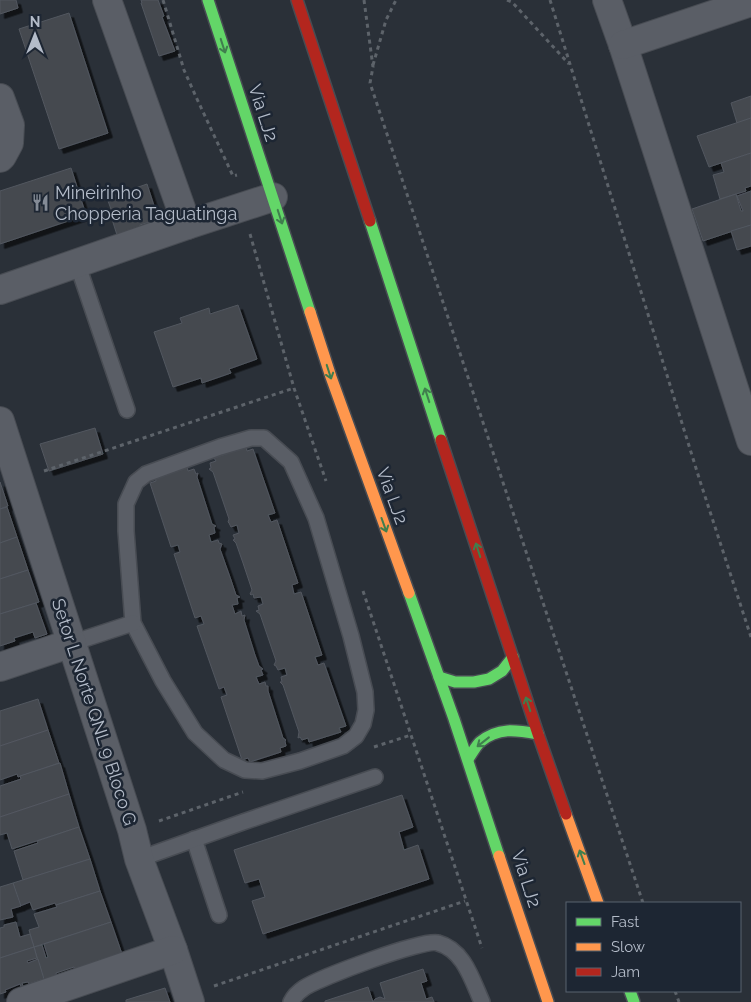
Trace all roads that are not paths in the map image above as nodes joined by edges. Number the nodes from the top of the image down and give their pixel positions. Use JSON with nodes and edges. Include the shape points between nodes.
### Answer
{"nodes":[{"id":1,"x":107,"y":0,"type":"edge"},
{"id":2,"x":208,"y":0,"type":"edge"},
{"id":3,"x":297,"y":0,"type":"edge"},
{"id":4,"x":608,"y":0,"type":"edge"},
{"id":5,"x":751,"y":2,"type":"edge"},
{"id":6,"x":623,"y":45,"type":"junction"},
{"id":7,"x":0,"y":98,"type":"edge"},
{"id":8,"x":0,"y":158,"type":"edge"},
{"id":9,"x":273,"y":197,"type":"junction"},
{"id":10,"x":187,"y":225,"type":"junction"},
{"id":11,"x":77,"y":264,"type":"junction"},
{"id":12,"x":0,"y":290,"type":"edge"},
{"id":13,"x":127,"y":410,"type":"dead end"},
{"id":14,"x":0,"y":421,"type":"edge"},
{"id":15,"x":750,"y":433,"type":"edge"},
{"id":16,"x":133,"y":623,"type":"junction"},
{"id":17,"x":72,"y":643,"type":"junction"},
{"id":18,"x":513,"y":657,"type":"junction"},
{"id":19,"x":0,"y":667,"type":"edge"},
{"id":20,"x":439,"y":677,"type":"junction"},
{"id":21,"x":538,"y":734,"type":"junction"},
{"id":22,"x":468,"y":759,"type":"junction"},
{"id":23,"x":375,"y":776,"type":"dead end"},
{"id":24,"x":194,"y":839,"type":"junction"},
{"id":25,"x":139,"y":859,"type":"junction"},
{"id":26,"x":598,"y":902,"type":"edge"},
{"id":27,"x":219,"y":915,"type":"dead end"},
{"id":28,"x":173,"y":950,"type":"junction"},
{"id":29,"x":189,"y":999,"type":"edge"},
{"id":30,"x":21,"y":1002,"type":"edge"},
{"id":31,"x":291,"y":1002,"type":"edge"},
{"id":32,"x":482,"y":1002,"type":"edge"},
{"id":33,"x":548,"y":1002,"type":"edge"}],
"edges":[{"from":1,"to":10,"type":"street"},
{"from":2,"to":9,"type":"main road","name":"Via LJ2","one_way":true},
{"from":18,"to":3,"type":"main road","one_way":true},
{"from":4,"to":6,"type":"street"},
{"from":5,"to":6,"type":"street"},
{"from":6,"to":15,"type":"street"},
{"from":7,"to":8,"type":"street","via":[[10,125],[9,143]]},
{"from":9,"to":10,"type":"street"},
{"from":9,"to":20,"type":"main road","name":"Via LJ2","one_way":true,"via":[[331,377]]},
{"from":10,"to":11,"type":"street"},
{"from":11,"to":12,"type":"street"},
{"from":11,"to":13,"type":"lane"},
{"from":14,"to":17,"type":"street","name":"Setor L Norte QNL 9 Bloco G"},
{"from":16,"to":16,"type":"lane","via":[[195,733],[224,760],[245,770],[262,770],[300,761],[343,746],[356,736],[363,724],[365,692],[352,636],[316,518],[291,462],[264,438],[251,438],[220,447],[146,474],[136,482],[126,504]]},
{"from":16,"to":17,"type":"lane"},
{"from":17,"to":19,"type":"street"},
{"from":17,"to":25,"type":"street","name":"Setor L Norte QNL 9 Bloco G"},
{"from":18,"to":20,"type":"main road","via":[[502,671],[489,679],[455,682]]},
{"from":21,"to":18,"type":"main road","one_way":true},
{"from":20,"to":22,"type":"main road","name":"Via LJ2"},
{"from":21,"to":22,"type":"main road","one_way":true,"via":[[514,730],[495,733],[479,743]]},
{"from":26,"to":21,"type":"main road","one_way":true},
{"from":22,"to":33,"type":"main road","name":"Via LJ2"},
{"from":23,"to":24,"type":"lane"},
{"from":24,"to":25,"type":"lane"},
{"from":24,"to":27,"type":"lane"},
{"from":25,"to":28,"type":"street","name":"Setor L Norte QNL 9 Bloco G"},
{"from":28,"to":29,"type":"street","name":"Setor L Norte QNL 9 Bloco G"},
{"from":28,"to":30,"type":"street"},
{"from":31,"to":32,"type":"lane","via":[[305,987],[351,967],[436,942],[452,949],[468,969]]}]}
